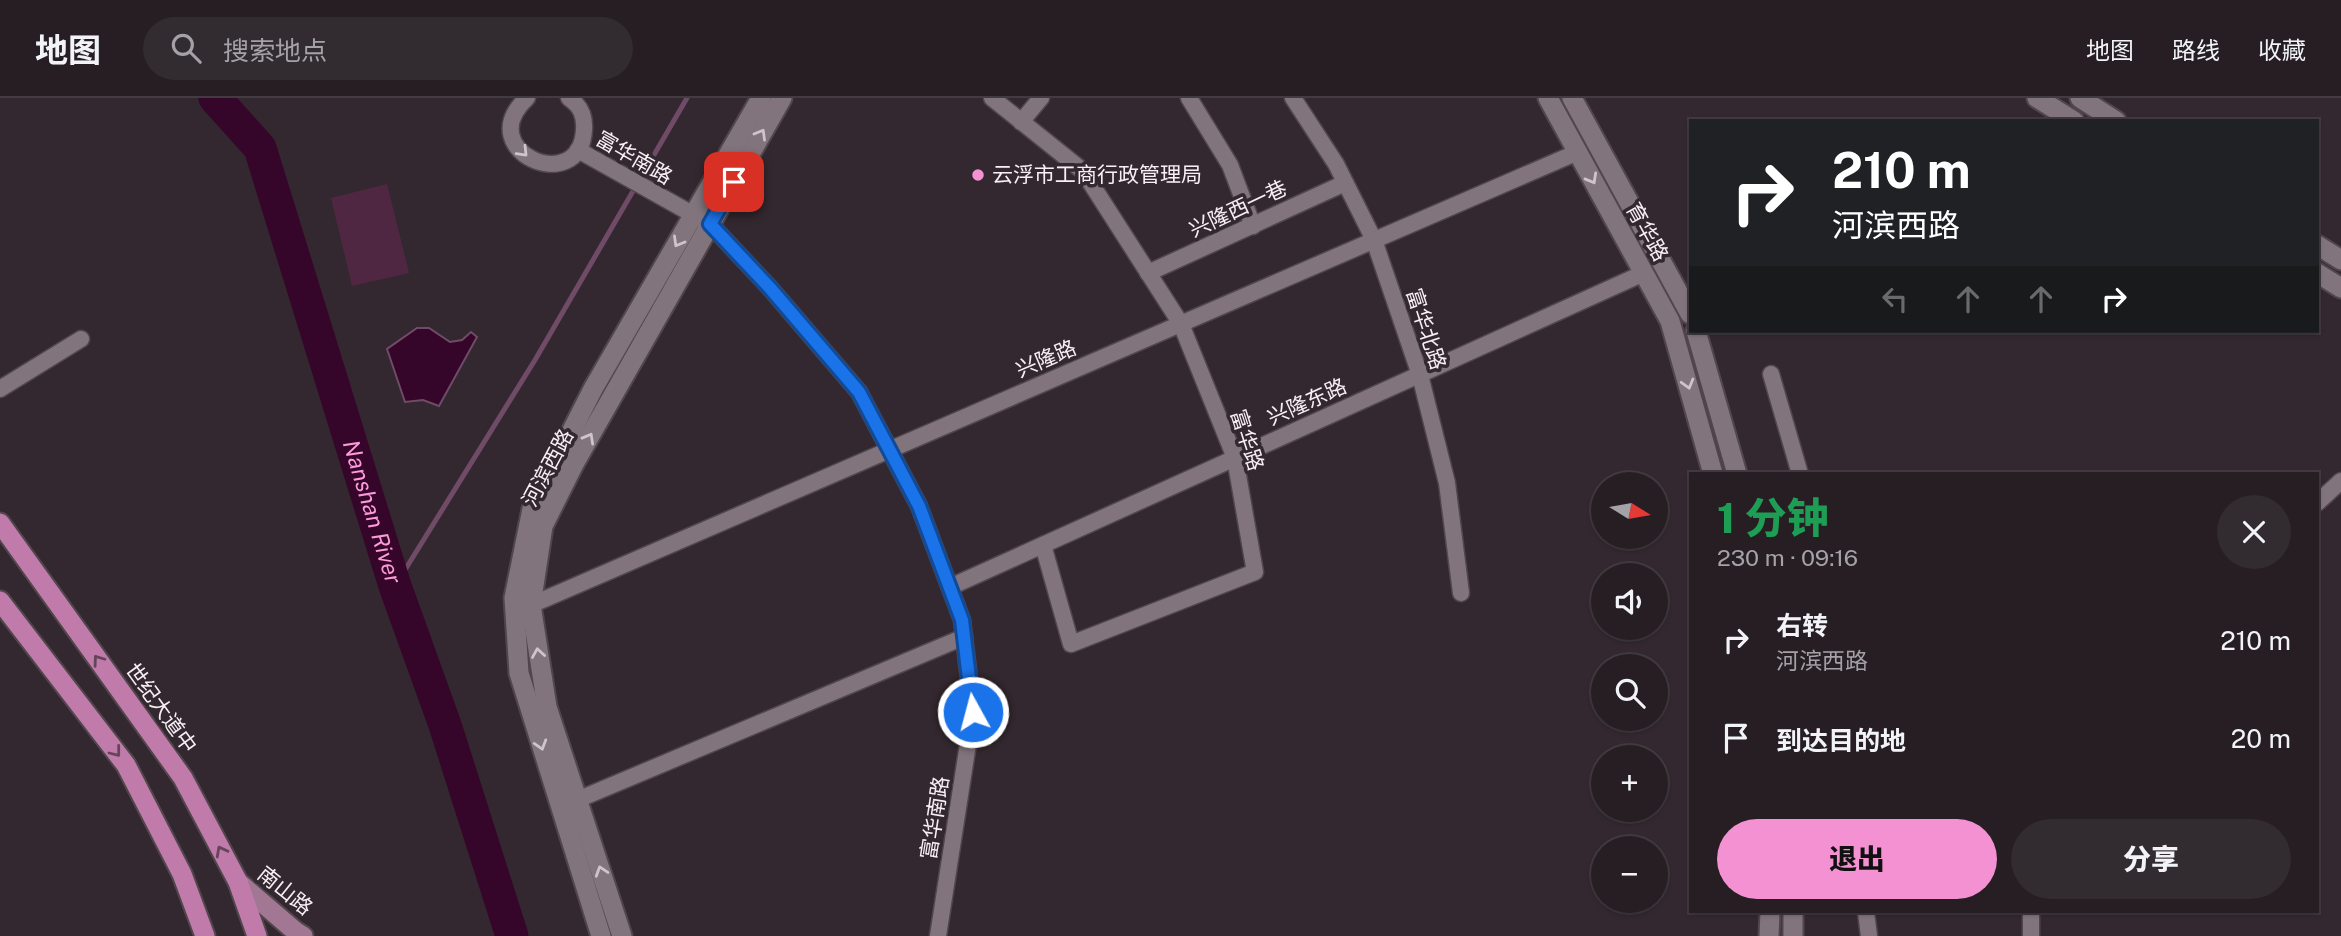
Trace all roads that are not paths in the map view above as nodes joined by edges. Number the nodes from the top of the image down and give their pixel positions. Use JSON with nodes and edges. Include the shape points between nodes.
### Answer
{"nodes":[{"id":1,"x":527,"y":98,"type":"edge"},
{"id":2,"x":761,"y":98,"type":"edge"},
{"id":3,"x":782,"y":98,"type":"edge"},
{"id":4,"x":992,"y":98,"type":"edge"},
{"id":5,"x":1041,"y":98,"type":"edge"},
{"id":6,"x":1189,"y":98,"type":"edge"},
{"id":7,"x":1293,"y":98,"type":"edge"},
{"id":8,"x":1548,"y":98,"type":"edge"},
{"id":9,"x":1572,"y":98,"type":"edge"},
{"id":10,"x":2037,"y":98,"type":"edge"},
{"id":11,"x":2080,"y":98,"type":"edge"},
{"id":12,"x":574,"y":100,"type":"edge"},
{"id":13,"x":2071,"y":119,"type":"edge"},
{"id":14,"x":2113,"y":119,"type":"edge"},
{"id":15,"x":1021,"y":122,"type":"junction"},
{"id":16,"x":578,"y":150,"type":"junction"},
{"id":17,"x":1578,"y":152,"type":"junction"},
{"id":18,"x":1345,"y":183,"type":"junction"},
{"id":19,"x":702,"y":219,"type":"junction"},
{"id":20,"x":1252,"y":226,"type":"junction"},
{"id":21,"x":1374,"y":240,"type":"junction"},
{"id":22,"x":2319,"y":246,"type":"edge"},
{"id":23,"x":2341,"y":260,"type":"edge"},
{"id":24,"x":1148,"y":273,"type":"junction"},
{"id":25,"x":1644,"y":273,"type":"junction"},
{"id":26,"x":2319,"y":274,"type":"edge"},
{"id":27,"x":2341,"y":288,"type":"edge"},
{"id":28,"x":1689,"y":312,"type":"edge"},
{"id":29,"x":1181,"y":324,"type":"junction"},
{"id":30,"x":1697,"y":333,"type":"edge"},
{"id":31,"x":81,"y":340,"type":"dead end"},
{"id":32,"x":1420,"y":374,"type":"junction"},
{"id":33,"x":1772,"y":374,"type":"dead end"},
{"id":34,"x":0,"y":389,"type":"edge"},
{"id":35,"x":890,"y":449,"type":"junction"},
{"id":36,"x":1235,"y":458,"type":"junction"},
{"id":37,"x":1712,"y":472,"type":"edge"},
{"id":38,"x":1736,"y":472,"type":"edge"},
{"id":39,"x":1799,"y":472,"type":"edge"},
{"id":40,"x":2341,"y":481,"type":"edge"},
{"id":41,"x":2319,"y":501,"type":"edge"},
{"id":42,"x":0,"y":523,"type":"edge"},
{"id":43,"x":1043,"y":545,"type":"junction"},
{"id":44,"x":950,"y":587,"type":"junction"},
{"id":45,"x":1461,"y":593,"type":"dead end"},
{"id":46,"x":0,"y":601,"type":"edge"},
{"id":47,"x":531,"y":605,"type":"junction"},
{"id":48,"x":964,"y":637,"type":"junction"},
{"id":49,"x":578,"y":800,"type":"junction"},
{"id":50,"x":237,"y":882,"type":"junction"},
{"id":51,"x":1770,"y":913,"type":"edge"},
{"id":52,"x":1793,"y":913,"type":"edge"},
{"id":53,"x":1866,"y":913,"type":"edge"},
{"id":54,"x":2031,"y":913,"type":"edge"},
{"id":55,"x":205,"y":936,"type":"edge"},
{"id":56,"x":257,"y":936,"type":"edge"},
{"id":57,"x":303,"y":936,"type":"edge"},
{"id":58,"x":601,"y":936,"type":"edge"},
{"id":59,"x":622,"y":936,"type":"edge"},
{"id":60,"x":938,"y":936,"type":"edge"},
{"id":61,"x":1769,"y":936,"type":"edge"},
{"id":62,"x":1793,"y":936,"type":"edge"},
{"id":63,"x":1869,"y":936,"type":"edge"},
{"id":64,"x":2031,"y":936,"type":"edge"}],
"edges":[{"from":1,"to":16,"type":"street","one_way":true,"via":[[515,111],[512,130],[517,148],[544,165],[568,159]]},
{"from":2,"to":19,"type":"street","name":"河滨西路"},
{"from":19,"to":3,"type":"street","name":"河滨西路","one_way":true},
{"from":4,"to":15,"type":"street","name":"富华路"},
{"from":5,"to":15,"type":"street"},
{"from":6,"to":20,"type":"street","via":[[1230,165]]},
{"from":7,"to":18,"type":"street","name":"富华北路"},
{"from":8,"to":17,"type":"street","name":"育华路"},
{"from":9,"to":28,"type":"street","name":"育华路"},
{"from":10,"to":13,"type":"street"},
{"from":11,"to":14,"type":"street"},
{"from":12,"to":16,"type":"street","via":[[585,122]]},
{"from":15,"to":24,"type":"street","name":"富华路","via":[[1083,171]]},
{"from":16,"to":19,"type":"street","name":"富华南路"},
{"from":17,"to":21,"type":"street","name":"兴隆路"},
{"from":17,"to":25,"type":"street","name":"育华路","one_way":true},
{"from":18,"to":20,"type":"street","name":"兴隆西一巷"},
{"from":18,"to":21,"type":"street","name":"富华北路"},
{"from":19,"to":35,"type":"street","name":"富华南路","via":[[770,288],[859,392]]},
{"from":47,"to":19,"type":"street","name":"河滨西路","one_way":true,"via":[[543,526]]},
{"from":19,"to":58,"type":"street","name":"河滨西路","one_way":true,"via":[[593,389],[532,509],[514,598],[519,673]]},
{"from":20,"to":24,"type":"street","name":"兴隆西一巷"},
{"from":21,"to":29,"type":"street","name":"兴隆路"},
{"from":21,"to":32,"type":"street","name":"富华北路"},
{"from":22,"to":23,"type":"street"},
{"from":24,"to":29,"type":"street","name":"富华路"},
{"from":25,"to":32,"type":"street","name":"兴隆东路"},
{"from":25,"to":37,"type":"street","name":"育华路","one_way":true,"via":[[1670,321]]},
{"from":26,"to":27,"type":"street"},
{"from":29,"to":35,"type":"street","name":"兴隆路"},
{"from":29,"to":36,"type":"street","name":"富华路"},
{"from":30,"to":38,"type":"street"},
{"from":31,"to":34,"type":"street"},
{"from":32,"to":36,"type":"street","name":"兴隆东路"},
{"from":32,"to":45,"type":"street","name":"富华北路","via":[[1447,484]]},
{"from":33,"to":39,"type":"street"},
{"from":35,"to":44,"type":"street","name":"富华南路","via":[[919,506]]},
{"from":35,"to":47,"type":"street","name":"兴隆路"},
{"from":36,"to":43,"type":"street","name":"兴隆东路"},
{"from":36,"to":43,"type":"street","name":"富华路","via":[[1255,572],[1071,644]]},
{"from":40,"to":41,"type":"street"},
{"from":50,"to":42,"type":"main road","name":"世纪大道中","one_way":true,"via":[[183,778]]},
{"from":43,"to":44,"type":"street","name":"兴隆东路"},
{"from":44,"to":48,"type":"street","name":"富华南路"},
{"from":46,"to":55,"type":"main road","one_way":true,"via":[[126,765],[181,874]]},
{"from":49,"to":47,"type":"street","name":"河滨西路","one_way":true,"via":[[547,707]]},
{"from":48,"to":49,"type":"street"},
{"from":48,"to":60,"type":"street","name":"富华南路","via":[[973,712]]},
{"from":59,"to":49,"type":"street","name":"河滨西路","one_way":true},
{"from":50,"to":56,"type":"main road","name":"世纪大道中"},
{"from":50,"to":57,"type":"main road","name":"南山路"},
{"from":51,"to":61,"type":"street"},
{"from":52,"to":62,"type":"street"},
{"from":53,"to":63,"type":"street"},
{"from":54,"to":64,"type":"street"}]}
